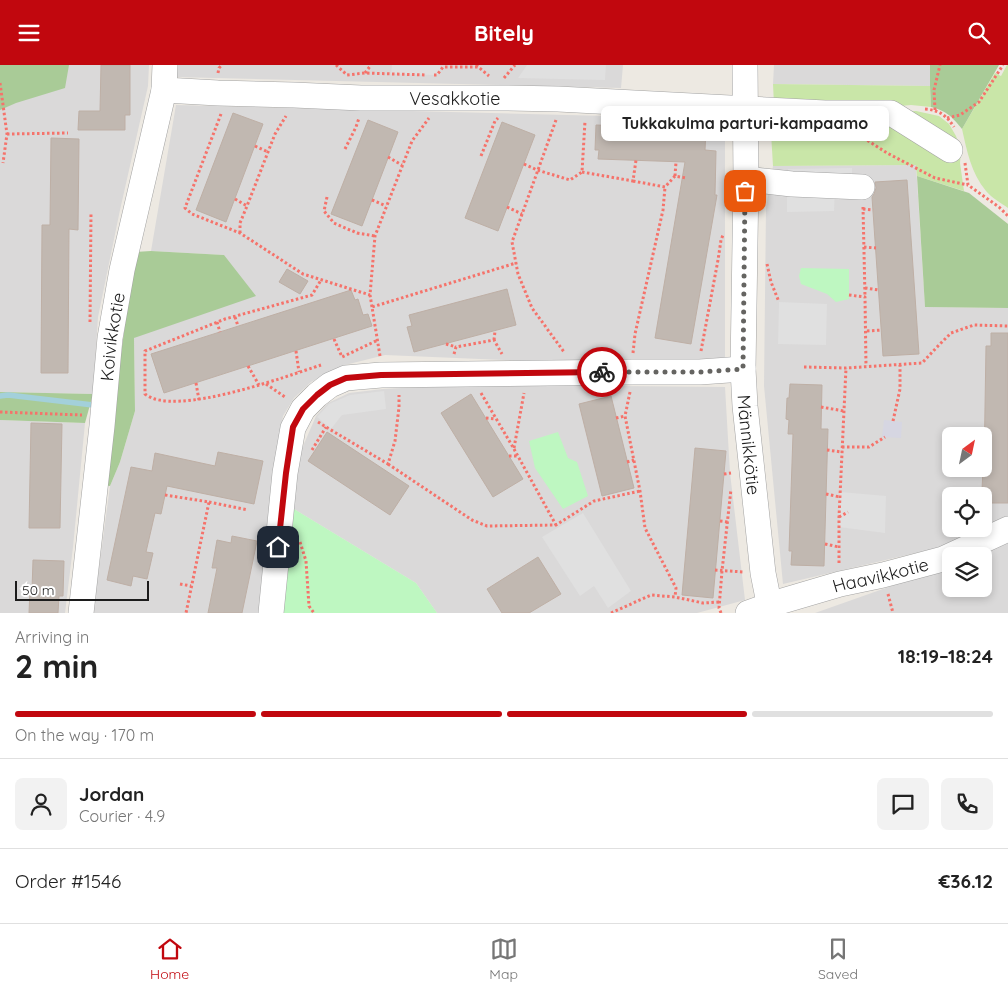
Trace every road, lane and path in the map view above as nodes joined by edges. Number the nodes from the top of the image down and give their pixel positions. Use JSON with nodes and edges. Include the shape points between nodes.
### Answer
{"nodes":[{"id":1,"x":164,"y":65,"type":"edge"},
{"id":2,"x":336,"y":65,"type":"edge"},
{"id":3,"x":745,"y":65,"type":"edge"},
{"id":4,"x":940,"y":65,"type":"edge"},
{"id":5,"x":1003,"y":65,"type":"edge"},
{"id":6,"x":479,"y":67,"type":"dead end"},
{"id":7,"x":0,"y":83,"type":"edge"},
{"id":8,"x":164,"y":90,"type":"junction"},
{"id":9,"x":218,"y":93,"type":"junction"},
{"id":10,"x":558,"y":99,"type":"junction"},
{"id":11,"x":586,"y":101,"type":"junction"},
{"id":12,"x":746,"y":108,"type":"junction"},
{"id":13,"x":935,"y":110,"type":"dead end"},
{"id":14,"x":288,"y":113,"type":"dead end"},
{"id":15,"x":500,"y":115,"type":"dead end"},
{"id":16,"x":429,"y":118,"type":"dead end"},
{"id":17,"x":948,"y":118,"type":"dead end"},
{"id":18,"x":356,"y":127,"type":"dead end"},
{"id":19,"x":68,"y":133,"type":"dead end"},
{"id":20,"x":856,"y":133,"type":"dead end"},
{"id":21,"x":7,"y":134,"type":"junction"},
{"id":22,"x":255,"y":146,"type":"dead end"},
{"id":23,"x":345,"y":149,"type":"dead end"},
{"id":24,"x":950,"y":149,"type":"dead end"},
{"id":25,"x":268,"y":152,"type":"junction"},
{"id":26,"x":388,"y":157,"type":"dead end"},
{"id":27,"x":481,"y":157,"type":"dead end"},
{"id":28,"x":636,"y":160,"type":"dead end"},
{"id":29,"x":676,"y":162,"type":"dead end"},
{"id":30,"x":3,"y":163,"type":"dead end"},
{"id":31,"x":524,"y":164,"type":"dead end"},
{"id":32,"x":402,"y":165,"type":"junction"},
{"id":33,"x":538,"y":170,"type":"junction"},
{"id":34,"x":582,"y":172,"type":"junction"},
{"id":35,"x":675,"y":176,"type":"junction"},
{"id":36,"x":686,"y":178,"type":"dead end"},
{"id":37,"x":746,"y":179,"type":"junction"},
{"id":38,"x":634,"y":181,"type":"junction"},
{"id":39,"x":968,"y":185,"type":"dead end"},
{"id":40,"x":327,"y":197,"type":"dead end"},
{"id":41,"x":863,"y":198,"type":"junction"},
{"id":42,"x":235,"y":199,"type":"dead end"},
{"id":43,"x":372,"y":201,"type":"dead end"},
{"id":44,"x":247,"y":206,"type":"junction"},
{"id":45,"x":386,"y":206,"type":"junction"},
{"id":46,"x":507,"y":207,"type":"dead end"},
{"id":47,"x":873,"y":210,"type":"dead end"},
{"id":48,"x":92,"y":212,"type":"dead end"},
{"id":49,"x":522,"y":214,"type":"junction"},
{"id":50,"x":724,"y":232,"type":"dead end"},
{"id":51,"x":240,"y":233,"type":"junction"},
{"id":52,"x":375,"y":236,"type":"junction"},
{"id":53,"x":864,"y":247,"type":"junction"},
{"id":54,"x":876,"y":248,"type":"dead end"},
{"id":55,"x":766,"y":260,"type":"dead end"},
{"id":56,"x":516,"y":263,"type":"junction"},
{"id":57,"x":321,"y":280,"type":"junction"},
{"id":58,"x":865,"y":288,"type":"junction"},
{"id":59,"x":879,"y":290,"type":"dead end"},
{"id":60,"x":370,"y":295,"type":"junction"},
{"id":61,"x":849,"y":295,"type":"dead end"},
{"id":62,"x":866,"y":297,"type":"junction"},
{"id":63,"x":779,"y":302,"type":"dead end"},
{"id":64,"x":372,"y":307,"type":"junction"},
{"id":65,"x":235,"y":317,"type":"junction"},
{"id":66,"x":217,"y":322,"type":"junction"},
{"id":67,"x":90,"y":325,"type":"dead end"},
{"id":68,"x":238,"y":326,"type":"dead end"},
{"id":69,"x":1008,"y":326,"type":"edge"},
{"id":70,"x":882,"y":330,"type":"dead end"},
{"id":71,"x":495,"y":331,"type":"dead end"},
{"id":72,"x":866,"y":331,"type":"junction"},
{"id":73,"x":220,"y":332,"type":"dead end"},
{"id":74,"x":334,"y":339,"type":"dead end"},
{"id":75,"x":378,"y":340,"type":"junction"},
{"id":76,"x":494,"y":340,"type":"junction"},
{"id":77,"x":446,"y":344,"type":"dead end"},
{"id":78,"x":456,"y":347,"type":"junction"},
{"id":79,"x":296,"y":351,"type":"dead end"},
{"id":80,"x":453,"y":355,"type":"dead end"},
{"id":81,"x":503,"y":355,"type":"dead end"},
{"id":82,"x":342,"y":357,"type":"junction"},
{"id":83,"x":334,"y":360,"type":"dead end"},
{"id":84,"x":325,"y":363,"type":"dead end"},
{"id":85,"x":900,"y":365,"type":"junction"},
{"id":86,"x":248,"y":366,"type":"dead end"},
{"id":87,"x":804,"y":367,"type":"dead end"},
{"id":88,"x":866,"y":367,"type":"junction"},
{"id":89,"x":846,"y":368,"type":"junction"},
{"id":90,"x":743,"y":369,"type":"junction"},
{"id":91,"x":299,"y":372,"type":"junction"},
{"id":92,"x":572,"y":372,"type":"junction"},
{"id":93,"x":700,"y":372,"type":"junction"},
{"id":94,"x":475,"y":373,"type":"junction"},
{"id":95,"x":525,"y":373,"type":"junction"},
{"id":96,"x":390,"y":382,"type":"junction"},
{"id":97,"x":196,"y":383,"type":"dead end"},
{"id":98,"x":265,"y":384,"type":"junction"},
{"id":99,"x":259,"y":385,"type":"junction"},
{"id":100,"x":198,"y":399,"type":"junction"},
{"id":101,"x":821,"y":407,"type":"dead end"},
{"id":102,"x":303,"y":409,"type":"junction"},
{"id":103,"x":844,"y":411,"type":"junction"},
{"id":104,"x":0,"y":412,"type":"edge"},
{"id":105,"x":625,"y":416,"type":"dead end"},
{"id":106,"x":486,"y":418,"type":"dead end"},
{"id":107,"x":616,"y":418,"type":"dead end"},
{"id":108,"x":496,"y":419,"type":"junction"},
{"id":109,"x":893,"y":421,"type":"dead end"},
{"id":110,"x":102,"y":426,"type":"junction"},
{"id":111,"x":885,"y":437,"type":"dead end"},
{"id":112,"x":353,"y":444,"type":"junction"},
{"id":113,"x":842,"y":447,"type":"junction"},
{"id":114,"x":351,"y":448,"type":"dead end"},
{"id":115,"x":514,"y":449,"type":"junction"},
{"id":116,"x":827,"y":450,"type":"dead end"},
{"id":117,"x":842,"y":452,"type":"junction"},
{"id":118,"x":509,"y":456,"type":"dead end"},
{"id":119,"x":518,"y":456,"type":"junction"},
{"id":120,"x":634,"y":460,"type":"dead end"},
{"id":121,"x":628,"y":462,"type":"dead end"},
{"id":122,"x":388,"y":464,"type":"junction"},
{"id":123,"x":399,"y":471,"type":"junction"},
{"id":124,"x":733,"y":473,"type":"dead end"},
{"id":125,"x":724,"y":474,"type":"dead end"},
{"id":126,"x":395,"y":477,"type":"dead end"},
{"id":127,"x":732,"y":482,"type":"dead end"},
{"id":128,"x":640,"y":491,"type":"dead end"},
{"id":129,"x":826,"y":494,"type":"dead end"},
{"id":130,"x":165,"y":495,"type":"dead end"},
{"id":131,"x":840,"y":497,"type":"junction"},
{"id":132,"x":209,"y":502,"type":"junction"},
{"id":133,"x":248,"y":510,"type":"dead end"},
{"id":134,"x":848,"y":512,"type":"dead end"},
{"id":135,"x":839,"y":517,"type":"junction"},
{"id":136,"x":720,"y":521,"type":"dead end"},
{"id":137,"x":728,"y":521,"type":"junction"},
{"id":138,"x":556,"y":525,"type":"junction"},
{"id":139,"x":1008,"y":529,"type":"edge"},
{"id":140,"x":279,"y":530,"type":"junction"},
{"id":141,"x":825,"y":544,"type":"dead end"},
{"id":142,"x":839,"y":547,"type":"junction"},
{"id":143,"x":715,"y":570,"type":"dead end"},
{"id":144,"x":722,"y":571,"type":"junction"},
{"id":145,"x":746,"y":572,"type":"dead end"},
{"id":146,"x":180,"y":584,"type":"dead end"},
{"id":147,"x":840,"y":584,"type":"junction"},
{"id":148,"x":191,"y":586,"type":"junction"},
{"id":149,"x":720,"y":603,"type":"junction"},
{"id":150,"x":763,"y":610,"type":"edge"},
{"id":151,"x":81,"y":613,"type":"edge"},
{"id":152,"x":186,"y":613,"type":"edge"},
{"id":153,"x":272,"y":613,"type":"edge"},
{"id":154,"x":314,"y":613,"type":"edge"},
{"id":155,"x":611,"y":613,"type":"edge"},
{"id":156,"x":721,"y":613,"type":"edge"}],
"edges":[{"from":1,"to":8,"type":"street","name":"Koivikkotie"},
{"from":2,"to":6,"type":"path","via":[[347,75],[436,75],[443,67]]},
{"from":3,"to":12,"type":"street","name":"Männikkötie"},
{"from":4,"to":13,"type":"path","via":[[934,90]]},
{"from":5,"to":17,"type":"path","via":[[979,102],[960,115]]},
{"from":7,"to":21,"type":"path"},
{"from":8,"to":9,"type":"street","name":"Vesakkotie"},
{"from":8,"to":110,"type":"street","name":"Koivikkotie","via":[[122,270],[110,338]]},
{"from":9,"to":10,"type":"street","name":"Vesakkotie"},
{"from":9,"to":51,"type":"path","via":[[226,101],[185,207],[192,214]]},
{"from":10,"to":11,"type":"street","name":"Vesakkotie"},
{"from":10,"to":33,"type":"path","via":[[557,115]]},
{"from":11,"to":12,"type":"street","name":"Vesakkotie"},
{"from":11,"to":34,"type":"path"},
{"from":12,"to":24,"type":"street","name":"Vesakkotie","via":[[890,113]]},
{"from":12,"to":37,"type":"street","name":"Männikkötie"},
{"from":14,"to":25,"type":"path"},
{"from":15,"to":27,"type":"path"},
{"from":16,"to":32,"type":"path","via":[[412,141]]},
{"from":18,"to":23,"type":"path"},
{"from":19,"to":21,"type":"path"},
{"from":20,"to":39,"type":"path","via":[[935,178]]},
{"from":21,"to":30,"type":"path"},
{"from":22,"to":25,"type":"path"},
{"from":25,"to":44,"type":"path"},
{"from":26,"to":32,"type":"path"},
{"from":28,"to":38,"type":"path"},
{"from":29,"to":35,"type":"path"},
{"from":31,"to":33,"type":"path"},
{"from":32,"to":45,"type":"path"},
{"from":33,"to":34,"type":"path","via":[[570,179]]},
{"from":33,"to":49,"type":"path"},
{"from":34,"to":38,"type":"path"},
{"from":35,"to":36,"type":"path"},
{"from":35,"to":38,"type":"path","via":[[665,187]]},
{"from":37,"to":41,"type":"street"},
{"from":37,"to":90,"type":"street","name":"Männikkötie"},
{"from":40,"to":52,"type":"path","via":[[324,211],[334,223],[357,233]]},
{"from":41,"to":47,"type":"path"},
{"from":41,"to":53,"type":"path"},
{"from":42,"to":44,"type":"path"},
{"from":43,"to":45,"type":"path"},
{"from":44,"to":51,"type":"path","via":[[240,223]]},
{"from":45,"to":52,"type":"path"},
{"from":46,"to":49,"type":"path"},
{"from":48,"to":67,"type":"path"},
{"from":49,"to":56,"type":"path","via":[[512,242]]},
{"from":50,"to":93,"type":"path","via":[[720,240]]},
{"from":51,"to":57,"type":"path","via":[[303,275]]},
{"from":52,"to":60,"type":"path"},
{"from":53,"to":54,"type":"path"},
{"from":53,"to":58,"type":"path"},
{"from":55,"to":63,"type":"path"},
{"from":56,"to":64,"type":"path"},
{"from":56,"to":92,"type":"path","via":[[532,308],[571,361]]},
{"from":57,"to":60,"type":"path"},
{"from":57,"to":65,"type":"path","via":[[312,295]]},
{"from":58,"to":59,"type":"path"},
{"from":58,"to":62,"type":"path"},
{"from":60,"to":64,"type":"path"},
{"from":61,"to":62,"type":"path"},
{"from":62,"to":72,"type":"path"},
{"from":64,"to":75,"type":"path"},
{"from":65,"to":66,"type":"path"},
{"from":65,"to":68,"type":"path"},
{"from":66,"to":73,"type":"path"},
{"from":66,"to":100,"type":"path","via":[[145,351],[145,394],[168,402]]},
{"from":69,"to":85,"type":"path","via":[[974,325],[951,333],[922,363]]},
{"from":70,"to":72,"type":"path"},
{"from":71,"to":76,"type":"path"},
{"from":72,"to":88,"type":"path"},
{"from":74,"to":82,"type":"path"},
{"from":75,"to":82,"type":"path"},
{"from":75,"to":96,"type":"path","via":[[381,361]]},
{"from":76,"to":78,"type":"path"},
{"from":76,"to":81,"type":"path"},
{"from":77,"to":78,"type":"path"},
{"from":78,"to":80,"type":"path"},
{"from":79,"to":91,"type":"path"},
{"from":82,"to":83,"type":"path"},
{"from":84,"to":91,"type":"path"},
{"from":85,"to":88,"type":"path"},
{"from":85,"to":109,"type":"path","via":[[900,389]]},
{"from":86,"to":99,"type":"path"},
{"from":87,"to":89,"type":"path"},
{"from":88,"to":89,"type":"path"},
{"from":89,"to":103,"type":"path"},
{"from":90,"to":93,"type":"street"},
{"from":90,"to":150,"type":"street","name":"Männikkötie","via":[[764,581]]},
{"from":91,"to":98,"type":"path"},
{"from":92,"to":93,"type":"street"},
{"from":92,"to":95,"type":"street"},
{"from":94,"to":95,"type":"street"},
{"from":94,"to":96,"type":"street"},
{"from":94,"to":108,"type":"path","via":[[477,386]]},
{"from":95,"to":115,"type":"path","via":[[526,385]]},
{"from":96,"to":102,"type":"street","via":[[346,378],[330,385]]},
{"from":96,"to":122,"type":"path","via":[[399,407],[395,441]]},
{"from":97,"to":100,"type":"path"},
{"from":98,"to":99,"type":"path"},
{"from":98,"to":102,"type":"path"},
{"from":99,"to":100,"type":"path"},
{"from":101,"to":103,"type":"path"},
{"from":102,"to":112,"type":"path"},
{"from":102,"to":140,"type":"street","via":[[293,427]]},
{"from":103,"to":113,"type":"path"},
{"from":104,"to":110,"type":"path","via":[[94,415]]},
{"from":105,"to":107,"type":"path"},
{"from":106,"to":108,"type":"path"},
{"from":108,"to":115,"type":"path"},
{"from":110,"to":151,"type":"street","name":"Koivikkotie"},
{"from":111,"to":113,"type":"path","via":[[869,447]]},
{"from":112,"to":114,"type":"path"},
{"from":112,"to":122,"type":"path"},
{"from":113,"to":117,"type":"path"},
{"from":115,"to":119,"type":"path"},
{"from":116,"to":117,"type":"path"},
{"from":117,"to":131,"type":"path"},
{"from":118,"to":119,"type":"path"},
{"from":119,"to":138,"type":"path"},
{"from":120,"to":121,"type":"path"},
{"from":122,"to":123,"type":"path"},
{"from":123,"to":126,"type":"path"},
{"from":123,"to":138,"type":"path","via":[[472,520],[487,526]]},
{"from":124,"to":125,"type":"path"},
{"from":127,"to":137,"type":"path"},
{"from":128,"to":138,"type":"path","via":[[594,501]]},
{"from":129,"to":131,"type":"path"},
{"from":130,"to":132,"type":"path"},
{"from":131,"to":135,"type":"path"},
{"from":132,"to":133,"type":"path"},
{"from":132,"to":148,"type":"path"},
{"from":134,"to":135,"type":"path"},
{"from":135,"to":142,"type":"path"},
{"from":136,"to":137,"type":"path"},
{"from":137,"to":144,"type":"path"},
{"from":139,"to":147,"type":"street","name":"Haavikkotie","via":[[943,559]]},
{"from":140,"to":153,"type":"street"},
{"from":140,"to":154,"type":"path","via":[[298,537],[306,561],[309,606]]},
{"from":141,"to":142,"type":"path"},
{"from":142,"to":147,"type":"path"},
{"from":143,"to":144,"type":"path"},
{"from":144,"to":145,"type":"path"},
{"from":144,"to":149,"type":"path"},
{"from":146,"to":148,"type":"path"},
{"from":147,"to":150,"type":"street","name":"Haavikkotie"},
{"from":148,"to":152,"type":"path"},
{"from":149,"to":155,"type":"path","via":[[651,595]]},
{"from":149,"to":156,"type":"path"}]}
